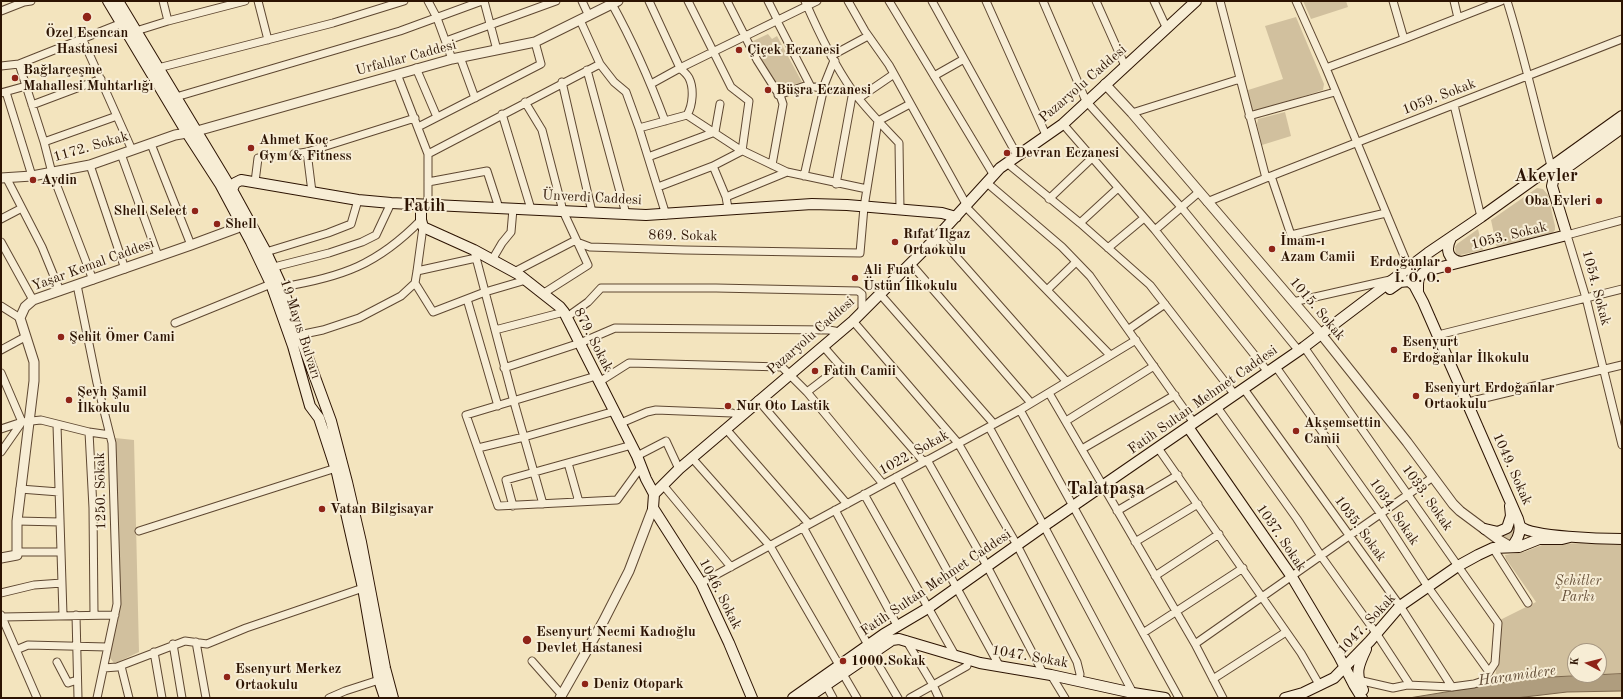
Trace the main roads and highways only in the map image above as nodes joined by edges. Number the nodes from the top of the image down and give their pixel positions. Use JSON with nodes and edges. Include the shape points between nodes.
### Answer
{"nodes":[{"id":1,"x":108,"y":1,"type":"edge"},
{"id":2,"x":118,"y":1,"type":"edge"},
{"id":3,"x":1196,"y":1,"type":"edge"},
{"id":4,"x":1622,"y":116,"type":"edge"},
{"id":5,"x":1622,"y":128,"type":"edge"},
{"id":6,"x":197,"y":131,"type":"junction"},
{"id":7,"x":187,"y":133,"type":"junction"},
{"id":8,"x":1530,"y":181,"type":"junction"},
{"id":9,"x":1552,"y":186,"type":"junction"},
{"id":10,"x":232,"y":190,"type":"junction"},
{"id":11,"x":425,"y":205,"type":"junction"},
{"id":12,"x":956,"y":217,"type":"junction"},
{"id":13,"x":1567,"y":235,"type":"joint"},
{"id":14,"x":1451,"y":238,"type":"junction"},
{"id":15,"x":1461,"y":262,"type":"junction"},
{"id":16,"x":1418,"y":291,"type":"junction"},
{"id":17,"x":1344,"y":317,"type":"junction"},
{"id":18,"x":1191,"y":425,"type":"junction"},
{"id":19,"x":654,"y":494,"type":"junction"},
{"id":20,"x":1507,"y":494,"type":"junction"},
{"id":21,"x":654,"y":508,"type":"joint"},
{"id":22,"x":1520,"y":526,"type":"junction"},
{"id":23,"x":1485,"y":529,"type":"road end"},
{"id":24,"x":1570,"y":537,"type":"junction"},
{"id":25,"x":1622,"y":539,"type":"edge"},
{"id":26,"x":1511,"y":547,"type":"junction"},
{"id":27,"x":1373,"y":637,"type":"junction"},
{"id":28,"x":892,"y":640,"type":"joint"},
{"id":29,"x":870,"y":650,"type":"junction"},
{"id":30,"x":1345,"y":668,"type":"junction"},
{"id":31,"x":841,"y":670,"type":"junction"},
{"id":32,"x":385,"y":698,"type":"edge"},
{"id":33,"x":393,"y":698,"type":"edge"},
{"id":34,"x":752,"y":698,"type":"edge"},
{"id":35,"x":793,"y":698,"type":"edge"},
{"id":36,"x":807,"y":698,"type":"edge"},
{"id":37,"x":1165,"y":698,"type":"edge"},
{"id":38,"x":1285,"y":698,"type":"edge"},
{"id":39,"x":1364,"y":698,"type":"edge"}],
"edges":[{"from":1,"to":7,"type":"main road","name":"19 Mayıs Bulvarı"},
{"from":2,"to":6,"type":"main road","name":"19 Mayıs Bulvarı"},
{"from":3,"to":12,"type":"main road","name":"Pazaryolu Caddesi","via":[[1063,124],[1017,155],[990,178]]},
{"from":4,"to":8,"type":"main road","name":"Fatih Sultan Mehmet Caddesi"},
{"from":5,"to":9,"type":"main road","via":[[1556,175]]},
{"from":6,"to":7,"type":"main road"},
{"from":6,"to":10,"type":"main road","name":"19 Mayıs Bulvarı"},
{"from":7,"to":32,"type":"main road","name":"19 Mayıs Bulvarı","via":[[217,178],[271,284],[293,346],[310,406],[319,418],[336,468],[363,588],[379,680]]},
{"from":8,"to":9,"type":"main road","via":[[1543,181]]},
{"from":8,"to":14,"type":"main road","name":"Fatih Sultan Mehmet Caddesi"},
{"from":9,"to":13,"type":"main road","name":"1054. Sokak"},
{"from":10,"to":11,"type":"main road","name":"Ünverdi Caddesi","via":[[238,181],[255,182],[358,200]]},
{"from":10,"to":33,"type":"main road","name":"19 Mayıs Bulvarı","via":[[274,268],[331,421],[361,542]]},
{"from":11,"to":12,"type":"main road","name":"Ünverdi Caddesi","via":[[666,215],[728,208],[812,204],[942,213]]},
{"from":11,"to":19,"type":"main road","name":"879. Sokak","via":[[422,224],[475,254],[514,272],[560,307],[615,411]]},
{"from":12,"to":19,"type":"main road","name":"Pazaryolu Caddesi","via":[[840,332],[758,400]]},
{"from":13,"to":15,"type":"main road","name":"1053. Sokak"},
{"from":14,"to":15,"type":"main road","via":[[1448,246],[1449,255],[1454,261]]},
{"from":14,"to":17,"type":"main road","name":"Fatih Sultan Mehmet Caddesi"},
{"from":15,"to":16,"type":"main road","name":"1053. Sokak","via":[[1423,273],[1419,278]]},
{"from":16,"to":17,"type":"main road","via":[[1409,281],[1400,282],[1368,305]]},
{"from":16,"to":20,"type":"main road","name":"1049. Sokak"},
{"from":17,"to":18,"type":"main road","name":"Fatih Sultan Mehmet Caddesi"},
{"from":18,"to":29,"type":"main road","name":"Fatih Sultan Mehmet Caddesi","via":[[898,627]]},
{"from":18,"to":30,"type":"main road","name":"1037. Sokak","via":[[1292,577]]},
{"from":19,"to":21,"type":"main road","name":"879. Sokak"},
{"from":20,"to":22,"type":"main road","name":"1049. Sokak"},
{"from":20,"to":23,"type":"main road","via":[[1511,516],[1507,528],[1498,532]]},
{"from":21,"to":34,"type":"main road","name":"1046. Sokak","via":[[701,583]]},
{"from":22,"to":24,"type":"main road","via":[[1529,531]]},
{"from":22,"to":26,"type":"main road","via":[[1520,534]]},
{"from":24,"to":25,"type":"main road"},
{"from":24,"to":26,"type":"main road","name":"1047. Sokak","via":[[1539,539],[1523,546]]},
{"from":26,"to":27,"type":"main road","name":"1047. Sokak","via":[[1493,548],[1458,566],[1400,606]]},
{"from":27,"to":30,"type":"main road","name":"1047. Sokak"},
{"from":27,"to":39,"type":"main road","via":[[1358,667],[1358,680]]},
{"from":28,"to":29,"type":"main road","name":"Fatih Sultan Mehmet Caddesi"},
{"from":28,"to":37,"type":"main road","name":"1047. Sokak","via":[[906,640],[956,657],[1000,667]]},
{"from":29,"to":31,"type":"main road","name":"Fatih Sultan Mehmet Caddesi"},
{"from":30,"to":38,"type":"main road","name":"1047. Sokak","via":[[1320,686],[1303,694]]},
{"from":30,"to":39,"type":"main road","name":"1037. Sokak"},
{"from":31,"to":35,"type":"main road","name":"Fatih Sultan Mehmet Caddesi"},
{"from":31,"to":36,"type":"main road","name":"Fatih Sultan Mehmet Caddesi","via":[[826,685]]}]}
